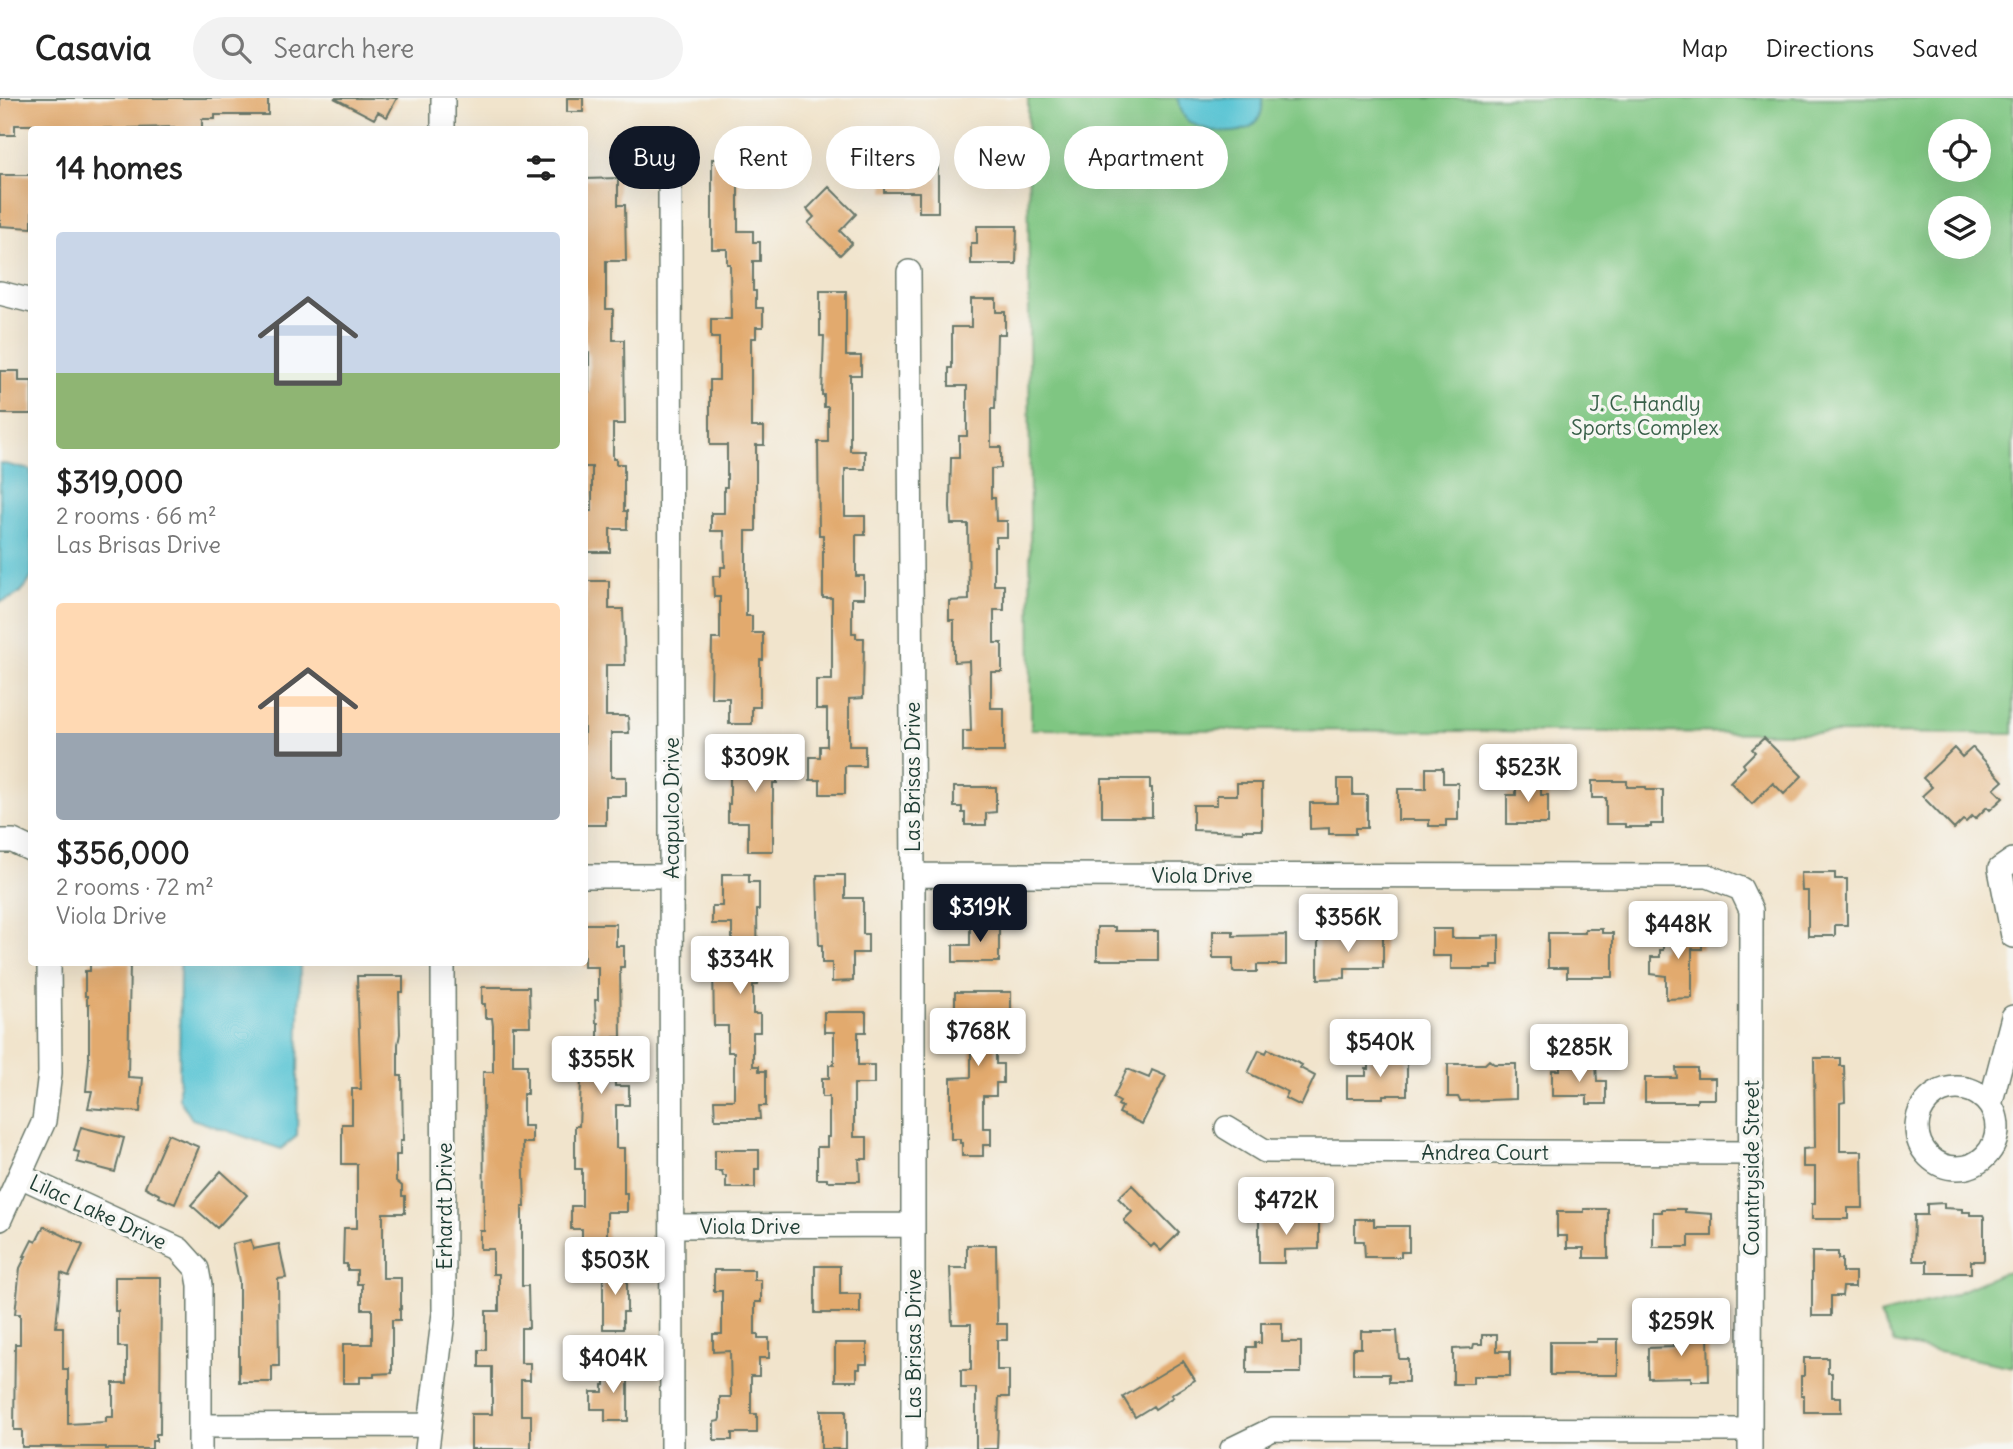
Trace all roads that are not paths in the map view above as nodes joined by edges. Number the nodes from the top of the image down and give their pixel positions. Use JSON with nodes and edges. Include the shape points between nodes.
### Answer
{"nodes":[{"id":1,"x":443,"y":98,"type":"edge"},
{"id":2,"x":443,"y":126,"type":"edge"},
{"id":3,"x":670,"y":189,"type":"edge"},
{"id":4,"x":909,"y":272,"type":"dead end"},
{"id":5,"x":0,"y":293,"type":"edge"},
{"id":6,"x":28,"y":300,"type":"edge"},
{"id":7,"x":0,"y":841,"type":"edge"},
{"id":8,"x":28,"y":848,"type":"edge"},
{"id":9,"x":2013,"y":860,"type":"edge"},
{"id":10,"x":913,"y":875,"type":"junction"},
{"id":11,"x":588,"y":876,"type":"edge"},
{"id":12,"x":671,"y":876,"type":"junction"},
{"id":13,"x":1741,"y":889,"type":"joint"},
{"id":14,"x":2013,"y":936,"type":"edge"},
{"id":15,"x":49,"y":966,"type":"edge"},
{"id":16,"x":443,"y":966,"type":"edge"},
{"id":17,"x":2013,"y":1017,"type":"edge"},
{"id":18,"x":1990,"y":1105,"type":"dead end"},
{"id":19,"x":1227,"y":1128,"type":"dead end"},
{"id":20,"x":1751,"y":1153,"type":"junction"},
{"id":21,"x":20,"y":1176,"type":"junction"},
{"id":22,"x":0,"y":1219,"type":"edge"},
{"id":23,"x":672,"y":1226,"type":"junction"},
{"id":24,"x":912,"y":1226,"type":"junction"},
{"id":25,"x":429,"y":1425,"type":"junction"},
{"id":26,"x":200,"y":1438,"type":"edge"},
{"id":27,"x":1750,"y":1440,"type":"edge"},
{"id":28,"x":428,"y":1449,"type":"edge"},
{"id":29,"x":672,"y":1449,"type":"edge"},
{"id":30,"x":913,"y":1449,"type":"edge"},
{"id":31,"x":1233,"y":1449,"type":"edge"}],
"edges":[{"from":1,"to":2,"type":"street"},
{"from":3,"to":12,"type":"street","name":"Acapulco Drive"},
{"from":4,"to":10,"type":"street","name":"Las Brisas Drive"},
{"from":5,"to":6,"type":"street"},
{"from":7,"to":8,"type":"street"},
{"from":9,"to":14,"type":"street","via":[[2000,869]]},
{"from":10,"to":13,"type":"street","name":"Viola Drive","via":[[1708,876]]},
{"from":10,"to":24,"type":"street","name":"Las Brisas Drive"},
{"from":11,"to":12,"type":"street"},
{"from":12,"to":23,"type":"street","name":"Acapulco Drive"},
{"from":13,"to":20,"type":"street","name":"Countryside Street","via":[[1751,910]]},
{"from":15,"to":21,"type":"street","via":[[50,1073],[44,1121]]},
{"from":16,"to":25,"type":"street","name":"Erhardt Drive","via":[[444,1313]]},
{"from":17,"to":18,"type":"street"},
{"from":19,"to":20,"type":"street","name":"Andrea Court","via":[[1265,1151]]},
{"from":20,"to":27,"type":"street","name":"Countryside Street"},
{"from":21,"to":22,"type":"street"},
{"from":21,"to":26,"type":"street","name":"Lilac Lake Drive","via":[[179,1249],[197,1269]]},
{"from":23,"to":24,"type":"street","name":"Viola Drive"},
{"from":23,"to":29,"type":"street","name":"Acapulco Drive"},
{"from":24,"to":30,"type":"street","name":"Las Brisas Drive"},
{"from":25,"to":26,"type":"street"},
{"from":25,"to":28,"type":"street","name":"Erhardt Drive"},
{"from":27,"to":31,"type":"street","via":[[1273,1429]]}]}
